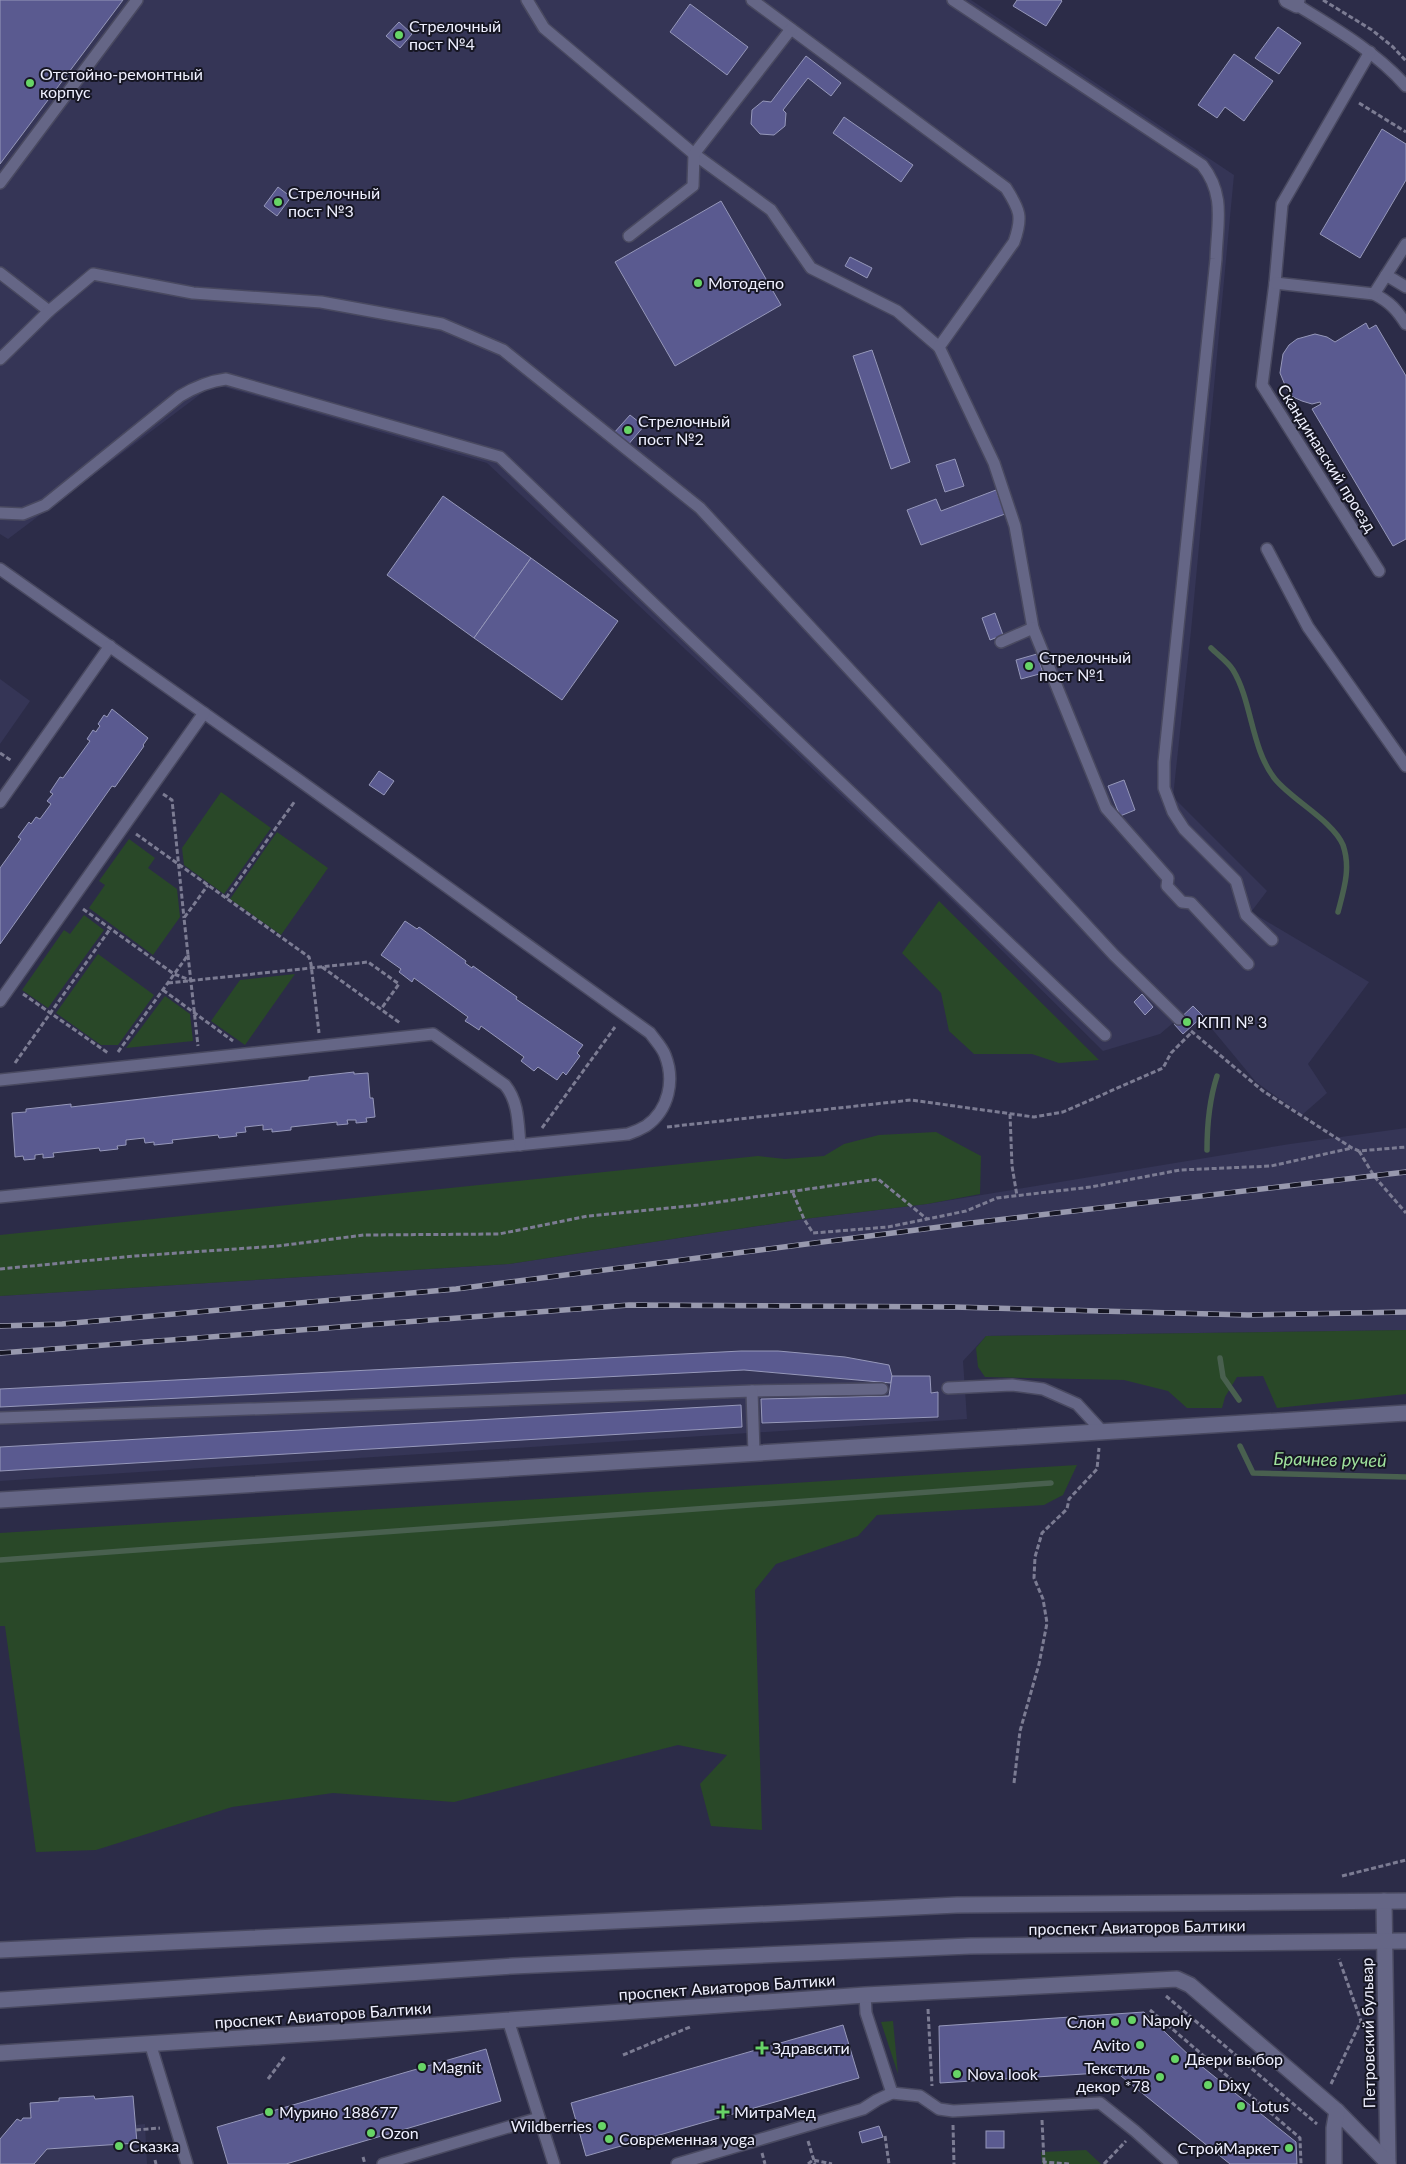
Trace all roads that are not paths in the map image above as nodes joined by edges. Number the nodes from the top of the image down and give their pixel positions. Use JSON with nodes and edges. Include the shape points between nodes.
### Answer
{"nodes":[{"id":1,"x":137,"y":0,"type":"edge"},
{"id":2,"x":527,"y":0,"type":"edge"},
{"id":3,"x":752,"y":0,"type":"edge"},
{"id":4,"x":953,"y":0,"type":"edge"},
{"id":5,"x":1295,"y":2,"type":"edge"},
{"id":6,"x":791,"y":29,"type":"junction"},
{"id":7,"x":1370,"y":52,"type":"junction"},
{"id":8,"x":1406,"y":86,"type":"edge"},
{"id":9,"x":694,"y":154,"type":"junction"},
{"id":10,"x":0,"y":182,"type":"edge"},
{"id":11,"x":629,"y":236,"type":"dead end"},
{"id":12,"x":1406,"y":244,"type":"edge"},
{"id":13,"x":0,"y":273,"type":"edge"},
{"id":14,"x":1386,"y":275,"type":"junction"},
{"id":15,"x":1275,"y":283,"type":"junction"},
{"id":16,"x":1406,"y":287,"type":"edge"},
{"id":17,"x":1374,"y":294,"type":"junction"},
{"id":18,"x":48,"y":311,"type":"junction"},
{"id":19,"x":1406,"y":324,"type":"edge"},
{"id":20,"x":939,"y":347,"type":"junction"},
{"id":21,"x":0,"y":359,"type":"edge"},
{"id":22,"x":0,"y":513,"type":"edge"},
{"id":23,"x":1267,"y":549,"type":"dead end"},
{"id":24,"x":0,"y":569,"type":"edge"},
{"id":25,"x":1379,"y":571,"type":"dead end"},
{"id":26,"x":1033,"y":628,"type":"junction"},
{"id":27,"x":1001,"y":642,"type":"dead end"},
{"id":28,"x":110,"y":646,"type":"junction"},
{"id":29,"x":204,"y":713,"type":"junction"},
{"id":30,"x":1406,"y":766,"type":"edge"},
{"id":31,"x":0,"y":802,"type":"edge"},
{"id":32,"x":1272,"y":940,"type":"dead end"},
{"id":33,"x":1248,"y":964,"type":"dead end"},
{"id":34,"x":0,"y":1001,"type":"edge"},
{"id":35,"x":1179,"y":1019,"type":"dead end"},
{"id":36,"x":1105,"y":1035,"type":"dead end"},
{"id":37,"x":2,"y":1080,"type":"edge"},
{"id":38,"x":520,"y":1145,"type":"junction"},
{"id":39,"x":0,"y":1197,"type":"edge"},
{"id":40,"x":948,"y":1388,"type":"dead end"},
{"id":41,"x":882,"y":1389,"type":"dead end"},
{"id":42,"x":752,"y":1391,"type":"junction"},
{"id":43,"x":1406,"y":1413,"type":"edge"},
{"id":44,"x":0,"y":1418,"type":"edge"},
{"id":45,"x":1102,"y":1430,"type":"junction"},
{"id":46,"x":754,"y":1453,"type":"junction"},
{"id":47,"x":0,"y":1500,"type":"edge"},
{"id":48,"x":1384,"y":1901,"type":"junction"},
{"id":49,"x":1406,"y":1901,"type":"edge"},
{"id":50,"x":1406,"y":1941,"type":"edge"},
{"id":51,"x":1384,"y":1942,"type":"junction"},
{"id":52,"x":0,"y":1950,"type":"edge"},
{"id":53,"x":865,"y":1995,"type":"junction"},
{"id":54,"x":0,"y":2000,"type":"edge"},
{"id":55,"x":508,"y":2020,"type":"junction"},
{"id":56,"x":150,"y":2043,"type":"junction"},
{"id":57,"x":0,"y":2053,"type":"edge"},
{"id":58,"x":892,"y":2093,"type":"junction"},
{"id":59,"x":1337,"y":2111,"type":"junction"},
{"id":60,"x":539,"y":2118,"type":"junction"},
{"id":61,"x":185,"y":2163,"type":"edge"},
{"id":62,"x":1388,"y":2163,"type":"edge"},
{"id":63,"x":383,"y":2164,"type":"edge"},
{"id":64,"x":554,"y":2164,"type":"edge"},
{"id":65,"x":677,"y":2164,"type":"edge"},
{"id":66,"x":1172,"y":2164,"type":"edge"},
{"id":67,"x":1334,"y":2164,"type":"edge"}],
"edges":[{"from":1,"to":10,"type":"lane"},
{"from":2,"to":9,"type":"lane","via":[[544,28]]},
{"from":3,"to":6,"type":"lane"},
{"from":4,"to":32,"type":"lane","via":[[1202,165],[1212,178],[1219,197],[1216,258],[1164,762],[1164,788],[1184,830],[1236,881],[1246,915]]},
{"from":5,"to":7,"type":"lane"},
{"from":6,"to":9,"type":"lane"},
{"from":6,"to":20,"type":"lane","via":[[1006,188],[1018,207],[1020,224],[1014,242]]},
{"from":7,"to":8,"type":"lane"},
{"from":7,"to":15,"type":"lane","name":"Скандинавский проезд","via":[[1282,204]]},
{"from":9,"to":11,"type":"lane","via":[[693,186]]},
{"from":9,"to":20,"type":"lane","via":[[771,210],[810,268],[897,312]]},
{"from":12,"to":14,"type":"lane"},
{"from":13,"to":18,"type":"lane"},
{"from":14,"to":16,"type":"lane"},
{"from":14,"to":17,"type":"lane"},
{"from":15,"to":17,"type":"lane"},
{"from":15,"to":25,"type":"lane","name":"Скандинавский проезд","via":[[1262,385]]},
{"from":17,"to":19,"type":"lane","via":[[1397,309]]},
{"from":18,"to":21,"type":"lane"},
{"from":18,"to":35,"type":"lane","via":[[93,274],[193,293],[321,302],[442,324],[502,350],[700,508],[1114,955]]},
{"from":20,"to":26,"type":"lane","via":[[994,463],[1015,526]]},
{"from":22,"to":36,"type":"lane","via":[[23,514],[45,505],[180,396],[196,386],[226,379],[500,457]]},
{"from":23,"to":30,"type":"lane","via":[[1308,627]]},
{"from":24,"to":28,"type":"lane"},
{"from":26,"to":27,"type":"lane"},
{"from":26,"to":33,"type":"lane","via":[[1106,808],[1168,878],[1167,886],[1182,902],[1192,903]]},
{"from":28,"to":29,"type":"lane"},
{"from":28,"to":31,"type":"lane"},
{"from":29,"to":34,"type":"lane"},
{"from":29,"to":38,"type":"lane","via":[[650,1033],[665,1054],[671,1076],[669,1093],[660,1111],[646,1126],[628,1134]]},
{"from":37,"to":38,"type":"lane","via":[[433,1034],[512,1093]]},
{"from":38,"to":39,"type":"lane"},
{"from":40,"to":45,"type":"lane","via":[[1012,1385],[1043,1390],[1077,1404]]},
{"from":41,"to":42,"type":"lane"},
{"from":42,"to":44,"type":"lane"},
{"from":42,"to":46,"type":"lane"},
{"from":43,"to":45,"type":"street"},
{"from":45,"to":46,"type":"street"},
{"from":46,"to":47,"type":"street"},
{"from":48,"to":49,"type":"street","name":"проспект Авиаторов Балтики"},
{"from":48,"to":51,"type":"street","name":"Петровский бульвар"},
{"from":48,"to":52,"type":"street","name":"проспект Авиаторов Балтики","via":[[957,1905]]},
{"from":50,"to":51,"type":"street","name":"проспект Авиаторов Балтики"},
{"from":51,"to":54,"type":"street","name":"проспект Авиаторов Балтики","via":[[970,1946],[513,1966]]},
{"from":51,"to":62,"type":"street","name":"Петровский бульвар"},
{"from":53,"to":55,"type":"street","name":"проспект Авиаторов Балтики"},
{"from":53,"to":58,"type":"lane","via":[[866,2013]]},
{"from":53,"to":59,"type":"street","name":"проспект Авиаторов Балтики","via":[[1178,1979],[1190,1985]]},
{"from":55,"to":56,"type":"street","name":"проспект Авиаторов Балтики"},
{"from":55,"to":60,"type":"lane"},
{"from":56,"to":57,"type":"street","name":"проспект Авиаторов Балтики"},
{"from":56,"to":61,"type":"lane"},
{"from":58,"to":65,"type":"lane","via":[[863,2109]]},
{"from":58,"to":66,"type":"lane","via":[[920,2096],[940,2109],[953,2111],[1100,2103]]},
{"from":59,"to":62,"type":"street","name":"проспект Авиаторов Балтики"},
{"from":59,"to":67,"type":"street"},
{"from":60,"to":63,"type":"lane"},
{"from":60,"to":64,"type":"lane"}]}
